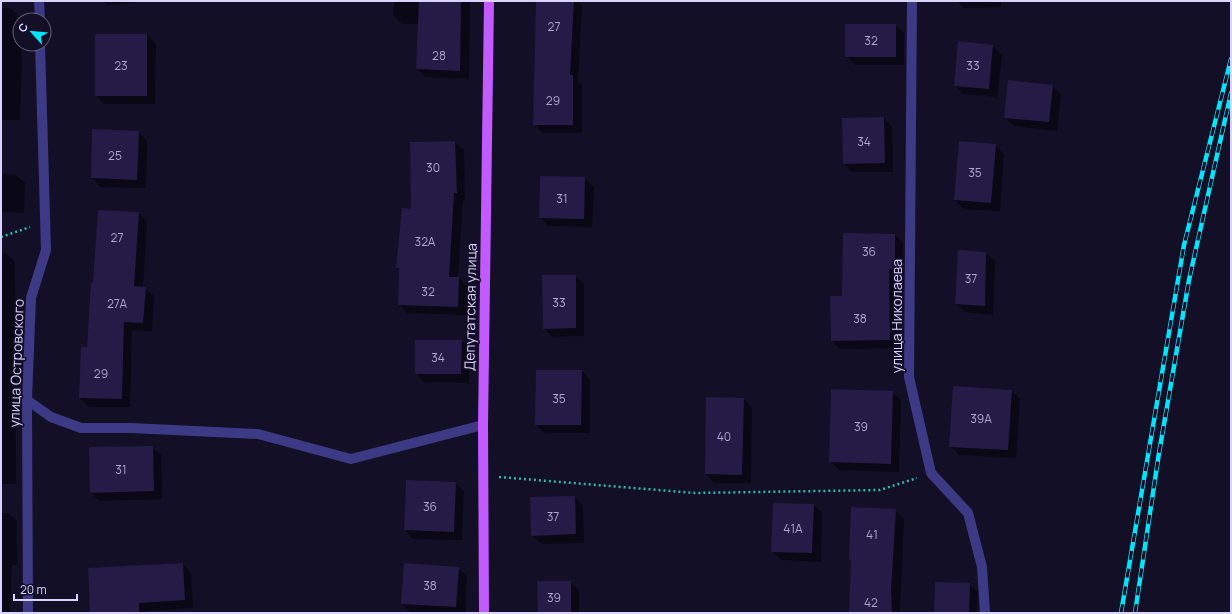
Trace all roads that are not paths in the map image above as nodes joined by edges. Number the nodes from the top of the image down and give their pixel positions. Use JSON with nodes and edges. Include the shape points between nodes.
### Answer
{"nodes":[{"id":1,"x":40,"y":1,"type":"edge"},
{"id":2,"x":489,"y":1,"type":"edge"},
{"id":3,"x":912,"y":1,"type":"edge"},
{"id":4,"x":40,"y":12,"type":"edge"},
{"id":5,"x":40,"y":52,"type":"edge"},
{"id":6,"x":27,"y":400,"type":"junction"},
{"id":7,"x":482,"y":425,"type":"junction"},
{"id":8,"x":28,"y":613,"type":"edge"},
{"id":9,"x":484,"y":613,"type":"edge"},
{"id":10,"x":985,"y":613,"type":"edge"}],
"edges":[{"from":1,"to":4,"type":"street"},
{"from":2,"to":7,"type":"main road","name":"Депутатская улица"},
{"from":3,"to":10,"type":"street","name":"улица Николаева","via":[[909,377],[931,473],[968,513],[982,567]]},
{"from":5,"to":6,"type":"street","name":"улица Островского","via":[[46,250],[31,298]]},
{"from":6,"to":7,"type":"street","via":[[51,417],[81,428],[258,434],[352,459]]},
{"from":6,"to":8,"type":"street","name":"улица Островского"},
{"from":7,"to":9,"type":"main road","name":"Депутатская улица"}]}
